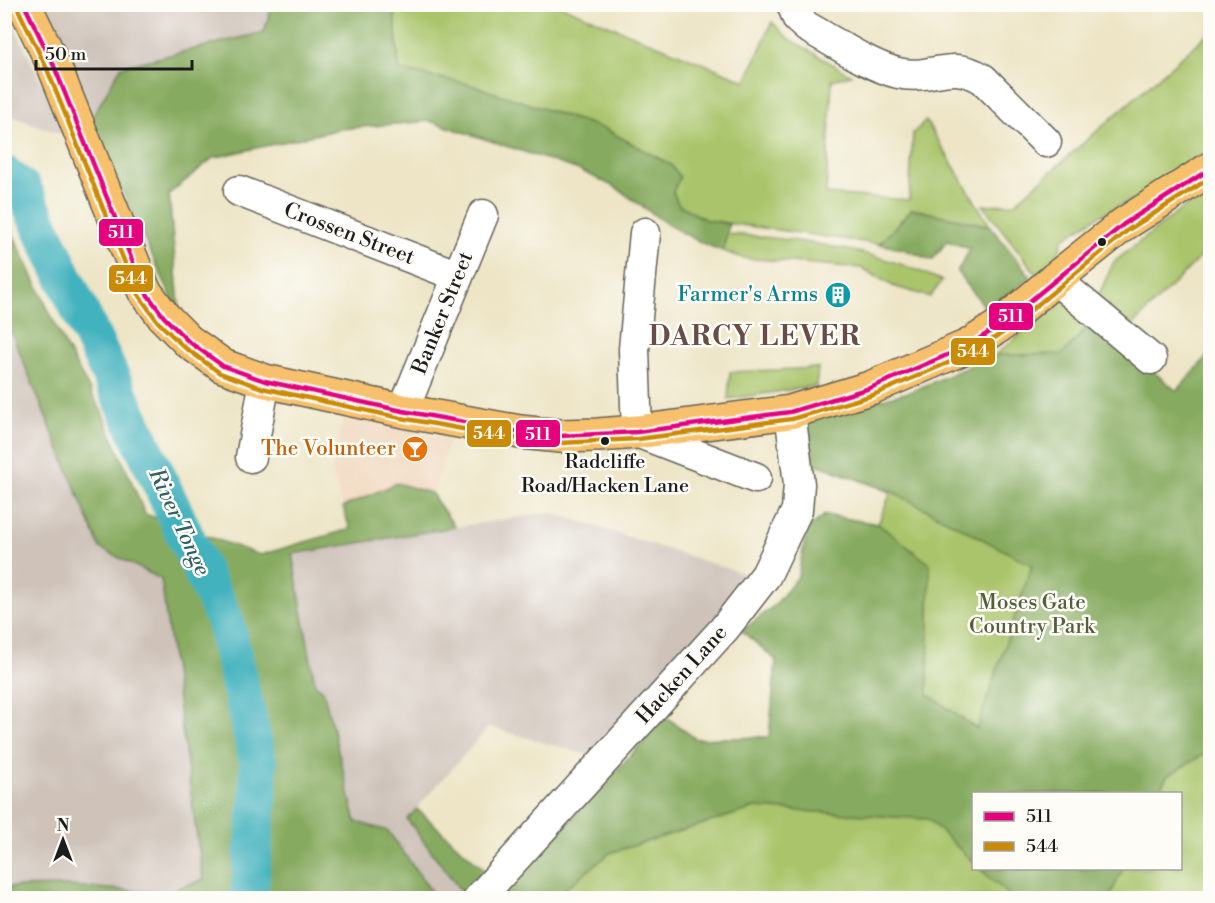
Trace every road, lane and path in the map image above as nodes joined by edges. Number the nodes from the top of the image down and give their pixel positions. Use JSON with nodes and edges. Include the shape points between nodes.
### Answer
{"nodes":[{"id":1,"x":24,"y":4,"type":"edge"},
{"id":2,"x":792,"y":4,"type":"edge"},
{"id":3,"x":1046,"y":142,"type":"dead end"},
{"id":4,"x":1210,"y":169,"type":"edge"},
{"id":5,"x":239,"y":191,"type":"dead end"},
{"id":6,"x":483,"y":215,"type":"dead end"},
{"id":7,"x":645,"y":233,"type":"dead end"},
{"id":8,"x":458,"y":276,"type":"junction"},
{"id":9,"x":1051,"y":283,"type":"junction"},
{"id":10,"x":1150,"y":359,"type":"dead end"},
{"id":11,"x":265,"y":381,"type":"junction"},
{"id":12,"x":403,"y":411,"type":"junction"},
{"id":13,"x":790,"y":412,"type":"junction"},
{"id":14,"x":637,"y":432,"type":"junction"},
{"id":15,"x":250,"y":457,"type":"dead end"},
{"id":16,"x":756,"y":478,"type":"dead end"},
{"id":17,"x":479,"y":898,"type":"edge"}],
"edges":[{"from":1,"to":11,"type":"main road","via":[[54,66],[144,290],[188,342],[223,366]]},
{"from":2,"to":3,"type":"street","via":[[798,19],[807,27],[896,73],[918,76],[957,69],[975,74]]},
{"from":4,"to":9,"type":"main road","via":[[1124,224]]},
{"from":5,"to":8,"type":"street","name":"Crossen Street"},
{"from":6,"to":8,"type":"street","name":"Banker Street"},
{"from":7,"to":14,"type":"street","via":[[634,349]]},
{"from":8,"to":12,"type":"street","name":"Banker Street"},
{"from":9,"to":10,"type":"street"},
{"from":9,"to":13,"type":"main road","via":[[1002,324],[968,346],[870,388]]},
{"from":11,"to":12,"type":"main road"},
{"from":11,"to":15,"type":"street"},
{"from":12,"to":14,"type":"main road","via":[[560,436]]},
{"from":13,"to":14,"type":"main road"},
{"from":13,"to":17,"type":"street","name":"Hacken Lane","via":[[799,484],[798,510],[766,575],[724,629]]},
{"from":14,"to":16,"type":"street"}]}
